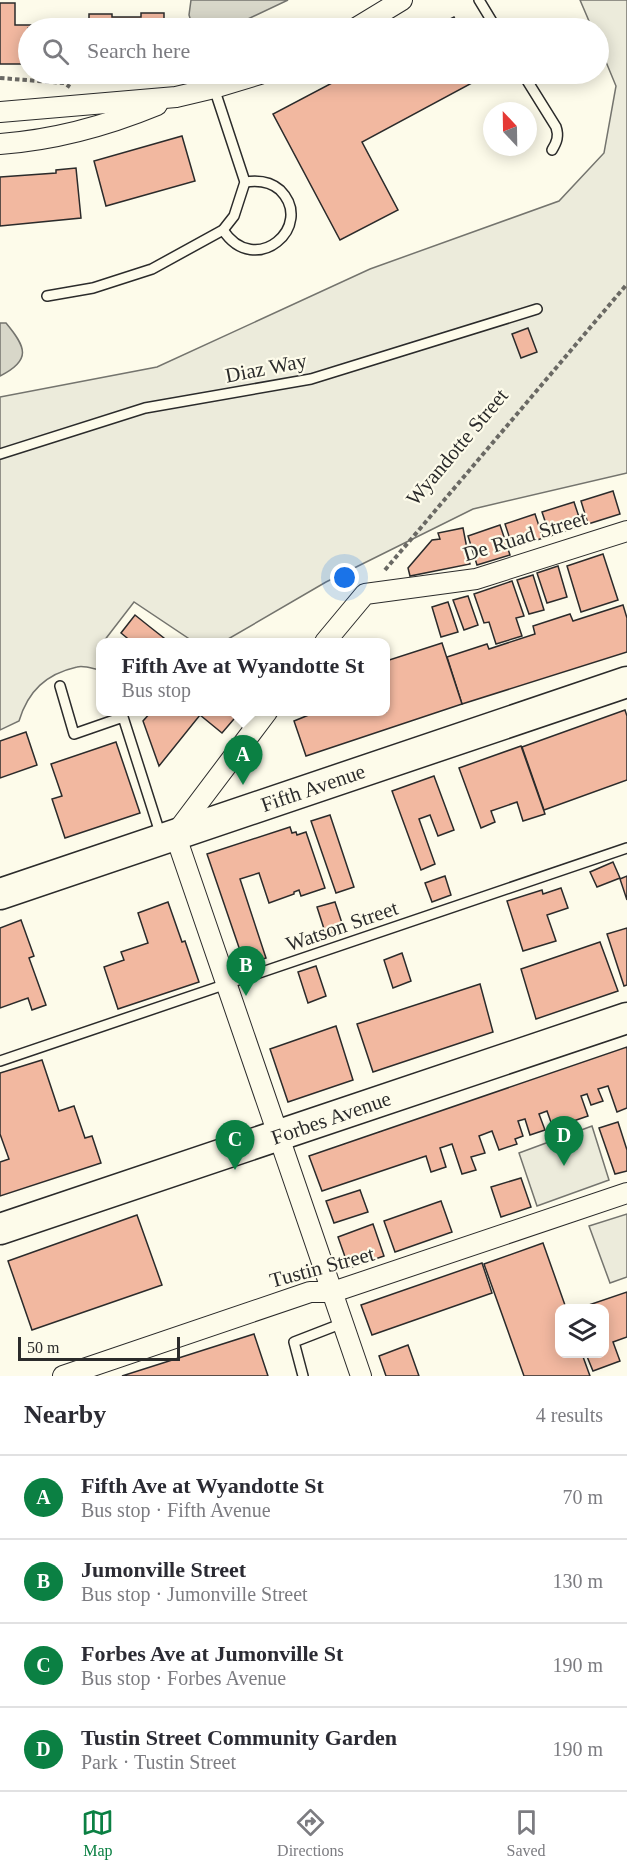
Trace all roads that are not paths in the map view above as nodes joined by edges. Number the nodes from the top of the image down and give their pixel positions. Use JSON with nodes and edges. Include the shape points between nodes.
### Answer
{"nodes":[{"id":1,"x":402,"y":0,"type":"edge"},
{"id":2,"x":479,"y":0,"type":"edge"},
{"id":3,"x":372,"y":18,"type":"edge"},
{"id":4,"x":490,"y":18,"type":"edge"},
{"id":5,"x":227,"y":84,"type":"edge"},
{"id":6,"x":529,"y":84,"type":"edge"},
{"id":7,"x":214,"y":88,"type":"junction"},
{"id":8,"x":176,"y":97,"type":"junction"},
{"id":9,"x":0,"y":112,"type":"edge"},
{"id":10,"x":0,"y":144,"type":"edge"},
{"id":11,"x":552,"y":150,"type":"dead end"},
{"id":12,"x":245,"y":182,"type":"junction"},
{"id":13,"x":224,"y":230,"type":"junction"},
{"id":14,"x":47,"y":296,"type":"dead end"},
{"id":15,"x":537,"y":309,"type":"dead end"},
{"id":16,"x":0,"y":454,"type":"edge"},
{"id":17,"x":627,"y":531,"type":"edge"},
{"id":18,"x":328,"y":638,"type":"edge"},
{"id":19,"x":627,"y":681,"type":"edge"},
{"id":20,"x":60,"y":686,"type":"dead end"},
{"id":21,"x":263,"y":716,"type":"edge"},
{"id":22,"x":168,"y":836,"type":"junction"},
{"id":23,"x":627,"y":848,"type":"edge"},
{"id":24,"x":0,"y":894,"type":"edge"},
{"id":25,"x":226,"y":984,"type":"junction"},
{"id":26,"x":627,"y":1018,"type":"edge"},
{"id":27,"x":0,"y":1061,"type":"edge"},
{"id":28,"x":278,"y":1136,"type":"junction"},
{"id":29,"x":627,"y":1193,"type":"edge"},
{"id":30,"x":0,"y":1229,"type":"edge"},
{"id":31,"x":333,"y":1292,"type":"junction"},
{"id":32,"x":343,"y":1323,"type":"junction"},
{"id":33,"x":63,"y":1376,"type":"edge"},
{"id":34,"x":303,"y":1376,"type":"edge"},
{"id":35,"x":361,"y":1376,"type":"edge"}],
"edges":[{"from":1,"to":3,"type":"street"},
{"from":2,"to":4,"type":"lane"},
{"from":5,"to":7,"type":"street"},
{"from":6,"to":11,"type":"lane","via":[[556,127],[558,134]]},
{"from":7,"to":8,"type":"street"},
{"from":7,"to":12,"type":"lane"},
{"from":8,"to":9,"type":"street"},
{"from":8,"to":10,"type":"street","via":[[119,121],[69,135]]},
{"from":12,"to":13,"type":"lane","via":[[234,216]]},
{"from":12,"to":13,"type":"lane","via":[[267,182],[285,196],[290,206],[289,228],[274,245],[263,250],[235,243]]},
{"from":13,"to":14,"type":"lane","via":[[152,269],[93,288]]},
{"from":15,"to":16,"type":"lane","name":"Diaz Way","via":[[311,379],[145,408]]},
{"from":17,"to":18,"type":"street","name":"De Ruad Street","via":[[476,579],[365,594]]},
{"from":19,"to":22,"type":"main road","name":"Fifth Avenue"},
{"from":20,"to":22,"type":"lane","via":[[74,734],[123,717]]},
{"from":21,"to":22,"type":"street"},
{"from":22,"to":24,"type":"main road","name":"Fifth Avenue"},
{"from":22,"to":25,"type":"street"},
{"from":23,"to":25,"type":"lane","name":"Watson Street"},
{"from":25,"to":27,"type":"lane","name":"Watson Street"},
{"from":25,"to":28,"type":"street"},
{"from":26,"to":28,"type":"main road","name":"Forbes Avenue"},
{"from":28,"to":30,"type":"main road","name":"Forbes Avenue"},
{"from":28,"to":31,"type":"street"},
{"from":29,"to":31,"type":"street","name":"Tustin Street"},
{"from":31,"to":32,"type":"street"},
{"from":31,"to":33,"type":"street","name":"Tustin Street","via":[[310,1292]]},
{"from":32,"to":34,"type":"lane","via":[[294,1342]]},
{"from":32,"to":35,"type":"street"}]}
